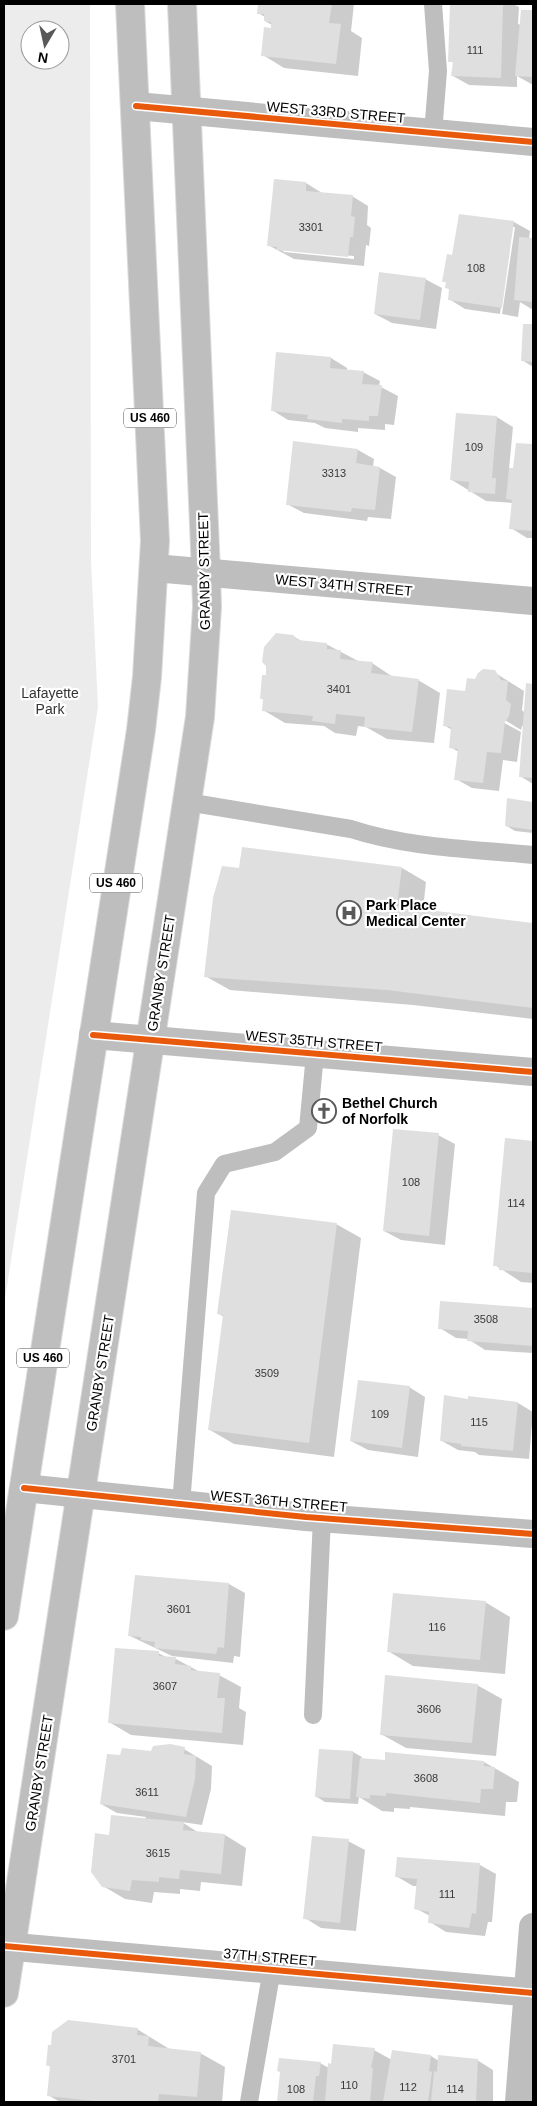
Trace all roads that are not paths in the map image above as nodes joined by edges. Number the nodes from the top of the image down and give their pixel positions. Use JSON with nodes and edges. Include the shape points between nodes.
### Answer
{"nodes":[{"id":1,"x":130,"y":4,"type":"edge"},
{"id":2,"x":182,"y":4,"type":"edge"},
{"id":3,"x":433,"y":4,"type":"edge"},
{"id":4,"x":136,"y":106,"type":"junction"},
{"id":5,"x":186,"y":111,"type":"junction"},
{"id":6,"x":433,"y":133,"type":"junction"},
{"id":7,"x":533,"y":142,"type":"edge"},
{"id":8,"x":154,"y":568,"type":"junction"},
{"id":9,"x":206,"y":572,"type":"junction"},
{"id":10,"x":533,"y":601,"type":"edge"},
{"id":11,"x":187,"y":802,"type":"junction"},
{"id":12,"x":533,"y":855,"type":"edge"},
{"id":13,"x":93,"y":1035,"type":"junction"},
{"id":14,"x":151,"y":1040,"type":"junction"},
{"id":15,"x":315,"y":1054,"type":"junction"},
{"id":16,"x":533,"y":1072,"type":"edge"},
{"id":17,"x":24,"y":1488,"type":"junction"},
{"id":18,"x":82,"y":1494,"type":"junction"},
{"id":19,"x":181,"y":1504,"type":"junction"},
{"id":20,"x":322,"y":1518,"type":"junction"},
{"id":21,"x":533,"y":1534,"type":"edge"},
{"id":22,"x":4,"y":1616,"type":"edge"},
{"id":23,"x":313,"y":1715,"type":"dead end"},
{"id":24,"x":533,"y":1927,"type":"edge"},
{"id":25,"x":8,"y":1946,"type":"edge"},
{"id":26,"x":272,"y":1970,"type":"junction"},
{"id":27,"x":4,"y":1993,"type":"edge"},
{"id":28,"x":530,"y":1993,"type":"edge"},
{"id":29,"x":250,"y":2102,"type":"edge"},
{"id":30,"x":519,"y":2102,"type":"edge"}],
"edges":[{"from":1,"to":4,"type":"main road","number":"US 460"},
{"from":2,"to":5,"type":"main road","name":"GRANBY STREET"},
{"from":3,"to":6,"type":"lane","via":[[438,71]]},
{"from":4,"to":5,"type":"main road","name":"WEST 33RD STREET"},
{"from":4,"to":8,"type":"main road","number":"US 460"},
{"from":5,"to":6,"type":"main road","name":"WEST 33RD STREET"},
{"from":5,"to":9,"type":"main road","name":"GRANBY STREET"},
{"from":6,"to":7,"type":"main road","name":"WEST 33RD STREET"},
{"from":8,"to":9,"type":"main road","name":"WEST 34TH STREET"},
{"from":8,"to":13,"type":"main road","number":"US 460","via":[[141,730]]},
{"from":9,"to":10,"type":"main road","name":"WEST 34TH STREET"},
{"from":9,"to":11,"type":"main road","name":"GRANBY STREET","via":[[200,717]]},
{"from":11,"to":12,"type":"lane","via":[[351,829],[376,837]]},
{"from":11,"to":14,"type":"main road","name":"GRANBY STREET"},
{"from":13,"to":14,"type":"main road","name":"WEST 35TH STREET"},
{"from":13,"to":17,"type":"main road","number":"US 460"},
{"from":14,"to":15,"type":"main road","name":"WEST 35TH STREET"},
{"from":14,"to":18,"type":"main road","name":"GRANBY STREET"},
{"from":15,"to":16,"type":"main road","name":"WEST 35TH STREET"},
{"from":15,"to":19,"type":"lane","via":[[308,1128],[275,1152],[224,1164],[206,1193]]},
{"from":17,"to":18,"type":"main road","name":"WEST 36TH STREET"},
{"from":17,"to":22,"type":"main road","number":"US 460"},
{"from":18,"to":19,"type":"main road","name":"WEST 36TH STREET"},
{"from":18,"to":25,"type":"main road","name":"GRANBY STREET"},
{"from":19,"to":20,"type":"main road","name":"WEST 36TH STREET"},
{"from":20,"to":21,"type":"main road","name":"WEST 36TH STREET"},
{"from":20,"to":23,"type":"lane"},
{"from":24,"to":28,"type":"main road"},
{"from":25,"to":26,"type":"main road","name":"37TH STREET"},
{"from":25,"to":27,"type":"main road","name":"GRANBY STREET"},
{"from":26,"to":28,"type":"main road","name":"37TH STREET"},
{"from":26,"to":29,"type":"lane"},
{"from":28,"to":30,"type":"main road"}]}
